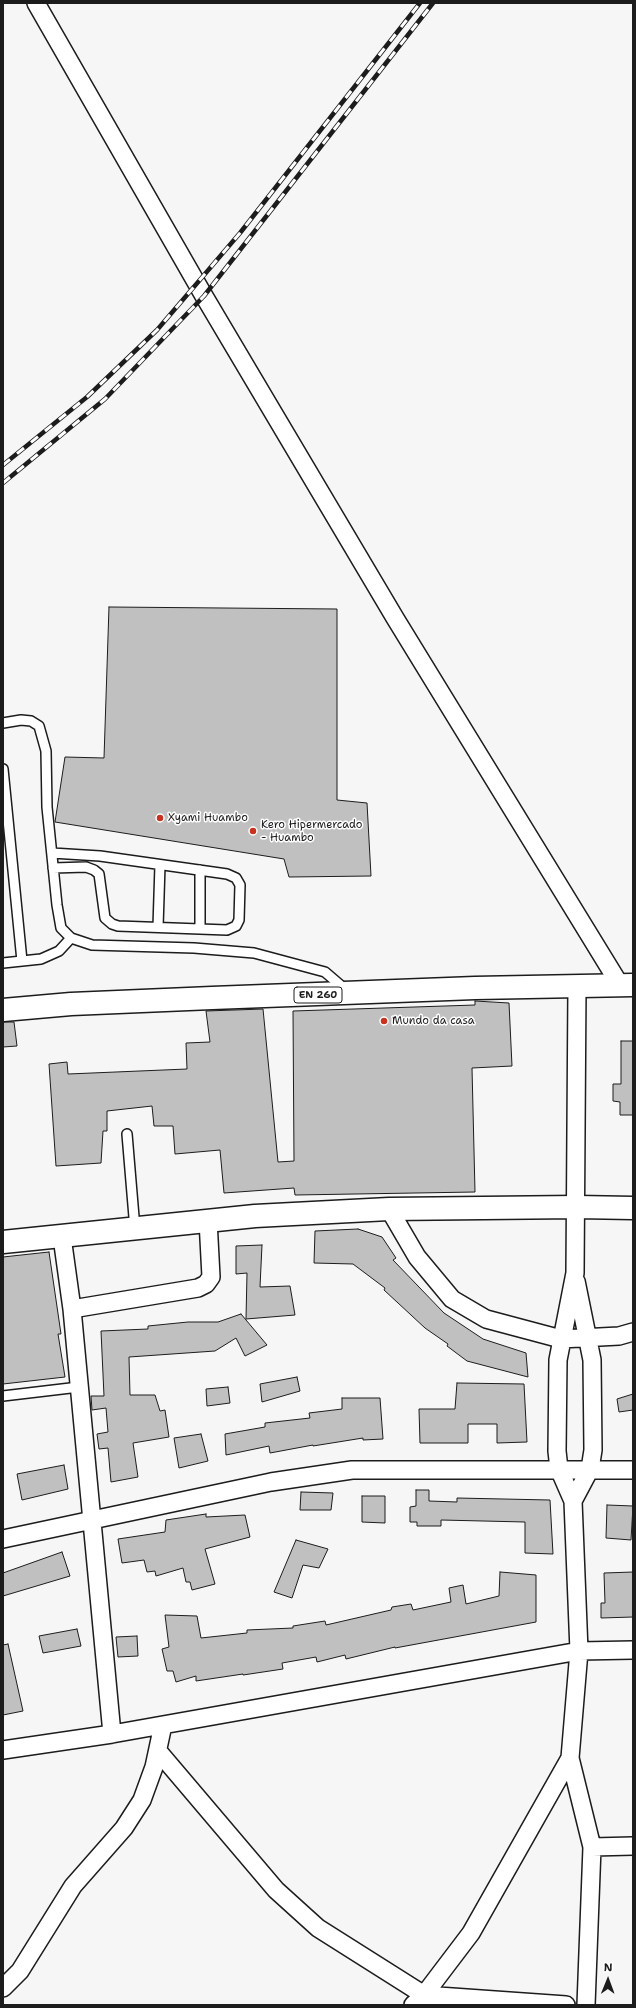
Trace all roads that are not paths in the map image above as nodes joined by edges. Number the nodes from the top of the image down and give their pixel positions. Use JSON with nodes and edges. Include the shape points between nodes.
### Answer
{"nodes":[{"id":1,"x":36,"y":3,"type":"edge"},
{"id":2,"x":3,"y":723,"type":"edge"},
{"id":3,"x":3,"y":769,"type":"edge"},
{"id":4,"x":52,"y":853,"type":"junction"},
{"id":5,"x":160,"y":865,"type":"junction"},
{"id":6,"x":53,"y":868,"type":"junction"},
{"id":7,"x":200,"y":870,"type":"junction"},
{"id":8,"x":158,"y":927,"type":"junction"},
{"id":9,"x":200,"y":929,"type":"junction"},
{"id":10,"x":71,"y":938,"type":"junction"},
{"id":11,"x":22,"y":961,"type":"junction"},
{"id":12,"x":3,"y":963,"type":"edge"},
{"id":13,"x":627,"y":985,"type":"edge"},
{"id":14,"x":577,"y":986,"type":"junction"},
{"id":15,"x":350,"y":994,"type":"junction"},
{"id":16,"x":3,"y":1010,"type":"edge"},
{"id":17,"x":127,"y":1134,"type":"dead end"},
{"id":18,"x":577,"y":1207,"type":"junction"},
{"id":19,"x":633,"y":1208,"type":"edge"},
{"id":20,"x":389,"y":1209,"type":"junction"},
{"id":21,"x":208,"y":1220,"type":"junction"},
{"id":22,"x":135,"y":1229,"type":"junction"},
{"id":23,"x":62,"y":1237,"type":"junction"},
{"id":24,"x":3,"y":1242,"type":"edge"},
{"id":25,"x":575,"y":1274,"type":"junction"},
{"id":26,"x":72,"y":1309,"type":"junction"},
{"id":27,"x":633,"y":1332,"type":"edge"},
{"id":28,"x":588,"y":1338,"type":"junction"},
{"id":29,"x":561,"y":1339,"type":"junction"},
{"id":30,"x":79,"y":1387,"type":"junction"},
{"id":31,"x":3,"y":1396,"type":"edge"},
{"id":32,"x":558,"y":1469,"type":"junction"},
{"id":33,"x":590,"y":1469,"type":"junction"},
{"id":34,"x":633,"y":1470,"type":"edge"},
{"id":35,"x":573,"y":1501,"type":"junction"},
{"id":36,"x":91,"y":1519,"type":"junction"},
{"id":37,"x":3,"y":1539,"type":"edge"},
{"id":38,"x":633,"y":1650,"type":"edge"},
{"id":39,"x":579,"y":1651,"type":"junction"},
{"id":40,"x":163,"y":1725,"type":"junction"},
{"id":41,"x":112,"y":1734,"type":"junction"},
{"id":42,"x":3,"y":1750,"type":"edge"},
{"id":43,"x":158,"y":1751,"type":"junction"},
{"id":44,"x":570,"y":1758,"type":"junction"},
{"id":45,"x":633,"y":1846,"type":"edge"},
{"id":46,"x":592,"y":1847,"type":"junction"},
{"id":47,"x":3,"y":1988,"type":"edge"},
{"id":48,"x":419,"y":2000,"type":"edge"},
{"id":49,"x":566,"y":2005,"type":"edge"},
{"id":50,"x":586,"y":2005,"type":"edge"}],
"edges":[{"from":1,"to":13,"type":"street","via":[[204,296],[394,618]]},
{"from":2,"to":4,"type":"lane","via":[[21,720],[31,721],[39,726],[46,751],[47,807]]},
{"from":3,"to":11,"type":"lane"},
{"from":4,"to":5,"type":"lane","via":[[100,856]]},
{"from":4,"to":6,"type":"lane"},
{"from":5,"to":7,"type":"lane"},
{"from":5,"to":8,"type":"lane"},
{"from":6,"to":8,"type":"lane","via":[[86,867],[99,874],[106,918],[112,924]]},
{"from":6,"to":10,"type":"lane","via":[[61,928]]},
{"from":7,"to":9,"type":"lane"},
{"from":7,"to":9,"type":"lane","via":[[236,878],[240,885],[240,920],[236,926],[227,930]]},
{"from":8,"to":9,"type":"lane"},
{"from":10,"to":11,"type":"lane","via":[[59,951],[40,959]]},
{"from":10,"to":15,"type":"lane","via":[[92,945],[194,948],[254,953],[325,972]]},
{"from":11,"to":12,"type":"lane"},
{"from":13,"to":14,"type":"street","number":"EN 260"},
{"from":14,"to":15,"type":"street","number":"EN 260"},
{"from":14,"to":18,"type":"street"},
{"from":15,"to":16,"type":"street","number":"EN 260","via":[[71,1004]]},
{"from":17,"to":22,"type":"lane"},
{"from":18,"to":19,"type":"street"},
{"from":18,"to":20,"type":"street"},
{"from":18,"to":25,"type":"street"},
{"from":20,"to":21,"type":"street"},
{"from":20,"to":29,"type":"street","via":[[417,1257],[452,1299],[486,1319]]},
{"from":21,"to":22,"type":"street"},
{"from":21,"to":26,"type":"street","via":[[211,1277],[206,1284],[198,1288]]},
{"from":22,"to":23,"type":"street"},
{"from":23,"to":24,"type":"street"},
{"from":23,"to":26,"type":"street"},
{"from":25,"to":28,"type":"street"},
{"from":25,"to":29,"type":"street"},
{"from":26,"to":30,"type":"street"},
{"from":27,"to":28,"type":"street","via":[[619,1336]]},
{"from":28,"to":29,"type":"street"},
{"from":28,"to":33,"type":"street","via":[[592,1367],[593,1450]]},
{"from":29,"to":32,"type":"street","via":[[558,1360]]},
{"from":30,"to":31,"type":"lane"},
{"from":30,"to":36,"type":"street"},
{"from":32,"to":33,"type":"street"},
{"from":32,"to":35,"type":"street"},
{"from":32,"to":36,"type":"street","via":[[352,1470],[271,1482]]},
{"from":33,"to":34,"type":"street"},
{"from":33,"to":35,"type":"street"},
{"from":35,"to":39,"type":"street"},
{"from":36,"to":37,"type":"street"},
{"from":36,"to":41,"type":"street"},
{"from":38,"to":39,"type":"street"},
{"from":39,"to":40,"type":"street"},
{"from":39,"to":44,"type":"street"},
{"from":40,"to":41,"type":"street"},
{"from":40,"to":43,"type":"street"},
{"from":41,"to":42,"type":"street"},
{"from":43,"to":47,"type":"street","via":[[142,1800],[124,1828],[73,1886],[28,1960]]},
{"from":43,"to":48,"type":"street","via":[[276,1890],[318,1928]]},
{"from":44,"to":46,"type":"street"},
{"from":44,"to":48,"type":"street","via":[[471,1933]]},
{"from":45,"to":46,"type":"street"},
{"from":46,"to":50,"type":"street"},
{"from":48,"to":49,"type":"street"}]}
